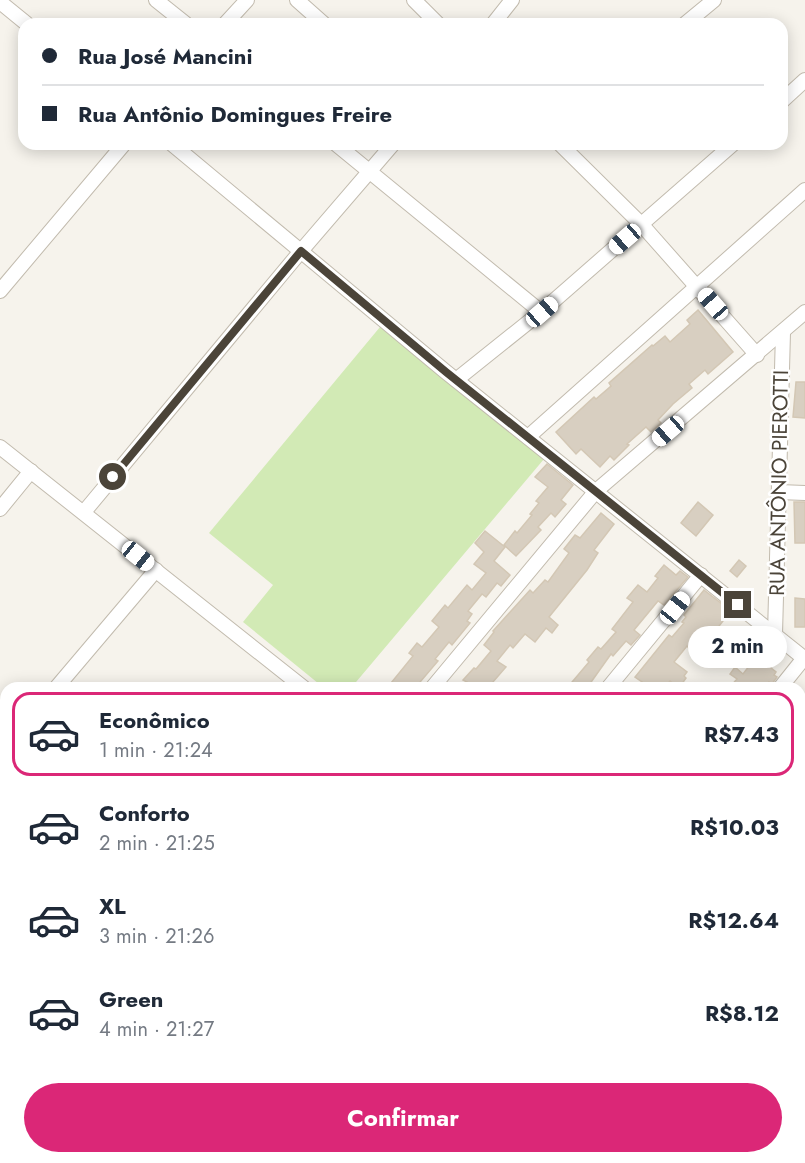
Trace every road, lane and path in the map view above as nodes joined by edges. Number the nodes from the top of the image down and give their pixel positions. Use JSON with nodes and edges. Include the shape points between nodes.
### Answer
{"nodes":[{"id":1,"x":156,"y":0,"type":"edge"},
{"id":2,"x":247,"y":0,"type":"edge"},
{"id":3,"x":297,"y":0,"type":"edge"},
{"id":4,"x":414,"y":0,"type":"edge"},
{"id":5,"x":512,"y":0,"type":"edge"},
{"id":6,"x":714,"y":0,"type":"edge"},
{"id":7,"x":0,"y":2,"type":"edge"},
{"id":8,"x":20,"y":18,"type":"edge"},
{"id":9,"x":178,"y":18,"type":"edge"},
{"id":10,"x":230,"y":18,"type":"edge"},
{"id":11,"x":317,"y":18,"type":"edge"},
{"id":12,"x":432,"y":18,"type":"edge"},
{"id":13,"x":498,"y":18,"type":"edge"},
{"id":14,"x":692,"y":18,"type":"edge"},
{"id":15,"x":805,"y":80,"type":"edge"},
{"id":16,"x":788,"y":96,"type":"edge"},
{"id":17,"x":119,"y":150,"type":"edge"},
{"id":18,"x":179,"y":150,"type":"edge"},
{"id":19,"x":344,"y":150,"type":"edge"},
{"id":20,"x":388,"y":150,"type":"edge"},
{"id":21,"x":566,"y":150,"type":"edge"},
{"id":22,"x":726,"y":150,"type":"edge"},
{"id":23,"x":370,"y":171,"type":"junction"},
{"id":24,"x":805,"y":190,"type":"edge"},
{"id":25,"x":642,"y":225,"type":"junction"},
{"id":26,"x":301,"y":251,"type":"junction"},
{"id":27,"x":698,"y":287,"type":"junction"},
{"id":28,"x":0,"y":291,"type":"edge"},
{"id":29,"x":542,"y":312,"type":"junction"},
{"id":30,"x":805,"y":312,"type":"edge"},
{"id":31,"x":783,"y":332,"type":"junction"},
{"id":32,"x":757,"y":355,"type":"junction"},
{"id":33,"x":456,"y":380,"type":"junction"},
{"id":34,"x":528,"y":437,"type":"junction"},
{"id":35,"x":0,"y":447,"type":"edge"},
{"id":36,"x":31,"y":471,"type":"junction"},
{"id":37,"x":596,"y":492,"type":"junction"},
{"id":38,"x":779,"y":492,"type":"junction"},
{"id":39,"x":805,"y":493,"type":"edge"},
{"id":40,"x":0,"y":509,"type":"edge"},
{"id":41,"x":84,"y":512,"type":"junction"},
{"id":42,"x":156,"y":570,"type":"junction"},
{"id":43,"x":701,"y":575,"type":"junction"},
{"id":44,"x":775,"y":634,"type":"junction"},
{"id":45,"x":805,"y":658,"type":"edge"},
{"id":46,"x":61,"y":682,"type":"edge"},
{"id":47,"x":296,"y":682,"type":"edge"},
{"id":48,"x":437,"y":682,"type":"edge"},
{"id":49,"x":613,"y":682,"type":"edge"},
{"id":50,"x":785,"y":682,"type":"edge"}],
"edges":[{"from":1,"to":9,"type":"street"},
{"from":2,"to":10,"type":"street"},
{"from":3,"to":11,"type":"street"},
{"from":4,"to":12,"type":"street"},
{"from":5,"to":13,"type":"street"},
{"from":6,"to":14,"type":"street"},
{"from":7,"to":8,"type":"street"},
{"from":15,"to":16,"type":"street"},
{"from":17,"to":28,"type":"street"},
{"from":18,"to":26,"type":"street"},
{"from":19,"to":23,"type":"street"},
{"from":20,"to":23,"type":"street"},
{"from":21,"to":25,"type":"street"},
{"from":22,"to":25,"type":"street"},
{"from":23,"to":26,"type":"street"},
{"from":23,"to":29,"type":"street"},
{"from":24,"to":27,"type":"street"},
{"from":25,"to":27,"type":"street"},
{"from":25,"to":29,"type":"street"},
{"from":26,"to":33,"type":"street"},
{"from":26,"to":41,"type":"street"},
{"from":27,"to":32,"type":"street"},
{"from":27,"to":34,"type":"street"},
{"from":29,"to":33,"type":"street"},
{"from":30,"to":31,"type":"street"},
{"from":31,"to":32,"type":"street"},
{"from":31,"to":38,"type":"street","name":"RUA ANTÔNIO PIEROTTI"},
{"from":32,"to":37,"type":"street"},
{"from":33,"to":34,"type":"street"},
{"from":34,"to":37,"type":"street"},
{"from":35,"to":36,"type":"street"},
{"from":36,"to":40,"type":"street"},
{"from":36,"to":41,"type":"street"},
{"from":37,"to":43,"type":"street"},
{"from":37,"to":48,"type":"street"},
{"from":38,"to":39,"type":"street"},
{"from":38,"to":44,"type":"street","name":"RUA ANTÔNIO PIEROTTI"},
{"from":41,"to":42,"type":"street"},
{"from":42,"to":46,"type":"street"},
{"from":42,"to":47,"type":"street"},
{"from":43,"to":44,"type":"street"},
{"from":43,"to":49,"type":"street"},
{"from":44,"to":45,"type":"street"},
{"from":45,"to":50,"type":"street"}]}
